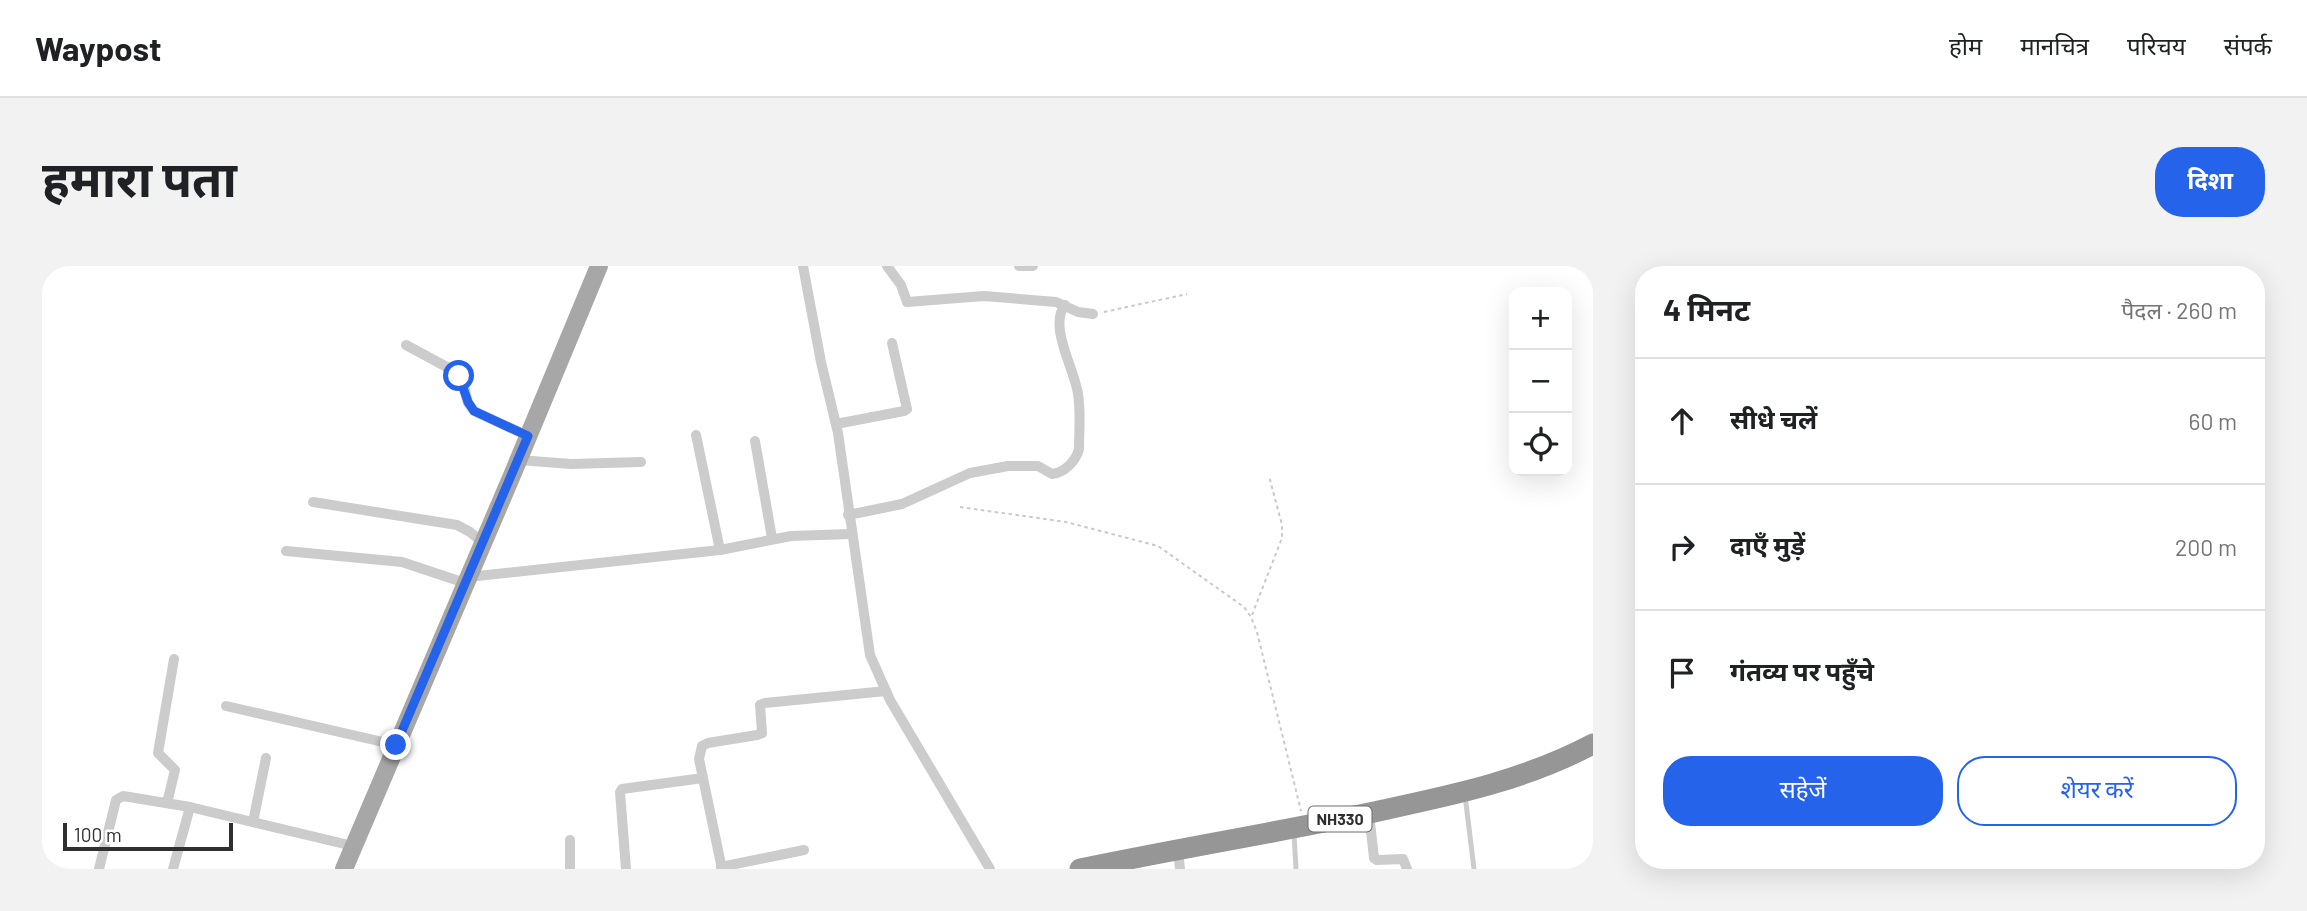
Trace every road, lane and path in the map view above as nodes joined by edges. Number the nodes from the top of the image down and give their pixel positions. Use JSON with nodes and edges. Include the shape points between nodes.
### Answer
{"nodes":[{"id":1,"x":598,"y":266,"type":"edge"},
{"id":2,"x":803,"y":266,"type":"edge"},
{"id":3,"x":887,"y":266,"type":"edge"},
{"id":4,"x":1019,"y":266,"type":"edge"},
{"id":5,"x":1033,"y":266,"type":"edge"},
{"id":6,"x":1188,"y":293,"type":"dead end"},
{"id":7,"x":1065,"y":305,"type":"junction"},
{"id":8,"x":1093,"y":314,"type":"joint"},
{"id":9,"x":892,"y":343,"type":"dead end"},
{"id":10,"x":406,"y":345,"type":"dead end"},
{"id":11,"x":836,"y":424,"type":"junction"},
{"id":12,"x":696,"y":435,"type":"dead end"},
{"id":13,"x":528,"y":436,"type":"junction"},
{"id":14,"x":755,"y":441,"type":"dead end"},
{"id":15,"x":519,"y":460,"type":"junction"},
{"id":16,"x":641,"y":462,"type":"dead end"},
{"id":17,"x":1269,"y":476,"type":"dead end"},
{"id":18,"x":313,"y":502,"type":"dead end"},
{"id":19,"x":960,"y":508,"type":"dead end"},
{"id":20,"x":848,"y":515,"type":"junction"},
{"id":21,"x":851,"y":534,"type":"junction"},
{"id":22,"x":772,"y":538,"type":"junction"},
{"id":23,"x":483,"y":543,"type":"junction"},
{"id":24,"x":720,"y":550,"type":"junction"},
{"id":25,"x":286,"y":551,"type":"dead end"},
{"id":26,"x":467,"y":580,"type":"junction"},
{"id":27,"x":1251,"y":617,"type":"junction"},
{"id":28,"x":174,"y":659,"type":"dead end"},
{"id":29,"x":886,"y":691,"type":"junction"},
{"id":30,"x":226,"y":706,"type":"dead end"},
{"id":31,"x":1593,"y":744,"type":"edge"},
{"id":32,"x":396,"y":745,"type":"junction"},
{"id":33,"x":266,"y":758,"type":"dead end"},
{"id":34,"x":703,"y":778,"type":"junction"},
{"id":35,"x":1465,"y":792,"type":"junction"},
{"id":36,"x":167,"y":803,"type":"junction"},
{"id":37,"x":190,"y":807,"type":"junction"},
{"id":38,"x":1369,"y":813,"type":"junction"},
{"id":39,"x":253,"y":822,"type":"junction"},
{"id":40,"x":1299,"y":826,"type":"junction"},
{"id":41,"x":570,"y":840,"type":"dead end"},
{"id":42,"x":353,"y":846,"type":"junction"},
{"id":43,"x":804,"y":850,"type":"dead end"},
{"id":44,"x":1179,"y":859,"type":"edge"},
{"id":45,"x":1108,"y":866,"type":"edge"},
{"id":46,"x":722,"y":868,"type":"edge"},
{"id":47,"x":99,"y":869,"type":"edge"},
{"id":48,"x":173,"y":869,"type":"edge"},
{"id":49,"x":344,"y":869,"type":"edge"},
{"id":50,"x":570,"y":869,"type":"edge"},
{"id":51,"x":625,"y":869,"type":"edge"},
{"id":52,"x":990,"y":869,"type":"edge"},
{"id":53,"x":1080,"y":869,"type":"edge"},
{"id":54,"x":1296,"y":869,"type":"edge"},
{"id":55,"x":1406,"y":869,"type":"edge"},
{"id":56,"x":1474,"y":869,"type":"edge"}],
"edges":[{"from":1,"to":13,"type":"main road"},
{"from":2,"to":11,"type":"street"},
{"from":3,"to":7,"type":"street","via":[[907,302],[984,296]]},
{"from":4,"to":5,"type":"street"},
{"from":6,"to":8,"type":"path"},
{"from":7,"to":8,"type":"street"},
{"from":7,"to":20,"type":"street","via":[[1059,317],[1078,392],[1079,449],[1063,471],[1052,474],[1038,466],[1008,466],[978,471],[902,504]]},
{"from":9,"to":11,"type":"street","via":[[907,409]]},
{"from":10,"to":13,"type":"street","via":[[456,372],[474,411]]},
{"from":11,"to":20,"type":"street"},
{"from":12,"to":24,"type":"street"},
{"from":13,"to":15,"type":"main road"},
{"from":14,"to":22,"type":"street"},
{"from":15,"to":16,"type":"street"},
{"from":15,"to":23,"type":"main road"},
{"from":17,"to":27,"type":"path","via":[[1282,538]]},
{"from":18,"to":23,"type":"street","via":[[457,525]]},
{"from":19,"to":27,"type":"path","via":[[1066,522],[1158,546],[1244,607]]},
{"from":20,"to":21,"type":"street"},
{"from":21,"to":22,"type":"street"},
{"from":21,"to":29,"type":"street","via":[[870,654]]},
{"from":22,"to":24,"type":"street"},
{"from":23,"to":26,"type":"main road"},
{"from":24,"to":26,"type":"street"},
{"from":25,"to":26,"type":"street","via":[[402,562]]},
{"from":26,"to":32,"type":"main road"},
{"from":27,"to":40,"type":"path"},
{"from":28,"to":36,"type":"street","via":[[158,753],[175,770]]},
{"from":29,"to":34,"type":"street","via":[[760,705],[762,733],[702,746]]},
{"from":29,"to":52,"type":"street"},
{"from":30,"to":32,"type":"street"},
{"from":31,"to":35,"type":"highway","number":"NH330","via":[[1559,762]]},
{"from":32,"to":42,"type":"main road"},
{"from":33,"to":39,"type":"street"},
{"from":34,"to":46,"type":"street"},
{"from":34,"to":51,"type":"street","via":[[622,789]]},
{"from":35,"to":38,"type":"highway","number":"NH330"},
{"from":35,"to":56,"type":"lane"},
{"from":36,"to":37,"type":"street"},
{"from":36,"to":47,"type":"street","via":[[119,797]]},
{"from":37,"to":39,"type":"street"},
{"from":37,"to":48,"type":"street"},
{"from":38,"to":40,"type":"highway","number":"NH330"},
{"from":38,"to":55,"type":"street","via":[[1374,858],[1403,859]]},
{"from":39,"to":42,"type":"street"},
{"from":40,"to":44,"type":"highway","number":"NH330"},
{"from":40,"to":54,"type":"lane"},
{"from":41,"to":50,"type":"street"},
{"from":42,"to":49,"type":"main road"},
{"from":43,"to":46,"type":"street"},
{"from":44,"to":45,"type":"highway","number":"NH330"},
{"from":45,"to":53,"type":"highway","number":"NH330"}]}
